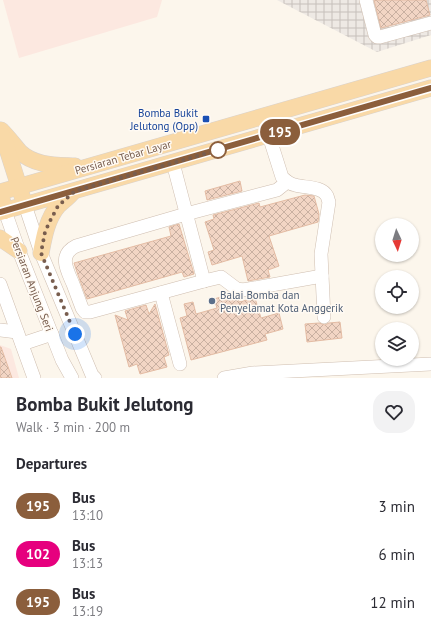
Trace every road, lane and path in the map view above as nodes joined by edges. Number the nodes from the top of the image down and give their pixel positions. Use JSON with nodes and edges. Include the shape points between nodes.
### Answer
{"nodes":[{"id":1,"x":366,"y":0,"type":"edge"},
{"id":2,"x":431,"y":22,"type":"edge"},
{"id":3,"x":431,"y":68,"type":"edge"},
{"id":4,"x":431,"y":88,"type":"edge"},
{"id":5,"x":263,"y":116,"type":"junction"},
{"id":6,"x":1,"y":127,"type":"edge"},
{"id":7,"x":269,"y":135,"type":"junction"},
{"id":8,"x":173,"y":163,"type":"junction"},
{"id":9,"x":88,"y":167,"type":"junction"},
{"id":10,"x":287,"y":182,"type":"junction"},
{"id":11,"x":19,"y":186,"type":"junction"},
{"id":12,"x":75,"y":191,"type":"junction"},
{"id":13,"x":0,"y":192,"type":"edge"},
{"id":14,"x":25,"y":205,"type":"junction"},
{"id":15,"x":3,"y":211,"type":"edge"},
{"id":16,"x":186,"y":214,"type":"junction"},
{"id":17,"x":0,"y":238,"type":"edge"},
{"id":18,"x":19,"y":251,"type":"junction"},
{"id":19,"x":41,"y":253,"type":"junction"},
{"id":20,"x":322,"y":276,"type":"junction"},
{"id":21,"x":204,"y":281,"type":"junction"},
{"id":22,"x":0,"y":284,"type":"edge"},
{"id":23,"x":161,"y":293,"type":"junction"},
{"id":24,"x":324,"y":317,"type":"dead end"},
{"id":25,"x":0,"y":330,"type":"edge"},
{"id":26,"x":17,"y":332,"type":"junction"},
{"id":27,"x":52,"y":334,"type":"junction"},
{"id":28,"x":22,"y":344,"type":"junction"},
{"id":29,"x":180,"y":364,"type":"dead end"},
{"id":30,"x":431,"y":364,"type":"edge"},
{"id":31,"x":34,"y":378,"type":"edge"},
{"id":32,"x":72,"y":378,"type":"edge"},
{"id":33,"x":95,"y":378,"type":"edge"},
{"id":34,"x":224,"y":378,"type":"edge"}],
"edges":[{"from":1,"to":2,"type":"street","via":[[377,37]]},
{"from":3,"to":5,"type":"main road","name":"Persiaran Tebar Layar"},
{"from":4,"to":7,"type":"main road","name":"Persiaran Tebar Layar"},
{"from":5,"to":7,"type":"street"},
{"from":5,"to":9,"type":"main road","name":"Persiaran Tebar Layar"},
{"from":6,"to":9,"type":"main road","via":[[20,152],[30,159],[53,165]]},
{"from":6,"to":11,"type":"main road"},
{"from":7,"to":8,"type":"main road","name":"Persiaran Tebar Layar"},
{"from":7,"to":10,"type":"street","via":[[282,177]]},
{"from":8,"to":12,"type":"main road","name":"Persiaran Tebar Layar"},
{"from":8,"to":16,"type":"street"},
{"from":9,"to":11,"type":"main road","name":"Persiaran Tebar Layar"},
{"from":10,"to":16,"type":"street","via":[[277,190]]},
{"from":10,"to":20,"type":"street","via":[[319,189],[327,196],[329,202],[321,254]]},
{"from":11,"to":13,"type":"main road","name":"Persiaran Tebar Layar"},
{"from":11,"to":14,"type":"main road"},
{"from":12,"to":14,"type":"main road","name":"Persiaran Tebar Layar"},
{"from":12,"to":19,"type":"main road","via":[[58,206],[45,232]]},
{"from":13,"to":15,"type":"main road"},
{"from":14,"to":15,"type":"main road","name":"Persiaran Tebar Layar"},
{"from":14,"to":19,"type":"street","name":"Persiaran Anjung Seri"},
{"from":15,"to":18,"type":"street","name":"Persiaran Anjung Seri"},
{"from":16,"to":21,"type":"street"},
{"from":16,"to":23,"type":"street","via":[[76,246],[67,254],[67,270],[85,312]]},
{"from":17,"to":18,"type":"main road"},
{"from":18,"to":27,"type":"street","name":"Persiaran Anjung Seri"},
{"from":19,"to":33,"type":"street","name":"Persiaran Anjung Seri"},
{"from":20,"to":21,"type":"street","via":[[243,290],[237,289],[221,277]]},
{"from":20,"to":24,"type":"street"},
{"from":21,"to":23,"type":"street"},
{"from":22,"to":26,"type":"street"},
{"from":23,"to":29,"type":"street"},
{"from":25,"to":26,"type":"street"},
{"from":26,"to":28,"type":"street"},
{"from":27,"to":28,"type":"street"},
{"from":27,"to":32,"type":"street","name":"Persiaran Anjung Seri"},
{"from":28,"to":31,"type":"street"},
{"from":30,"to":34,"type":"street","via":[[253,373]]}]}
